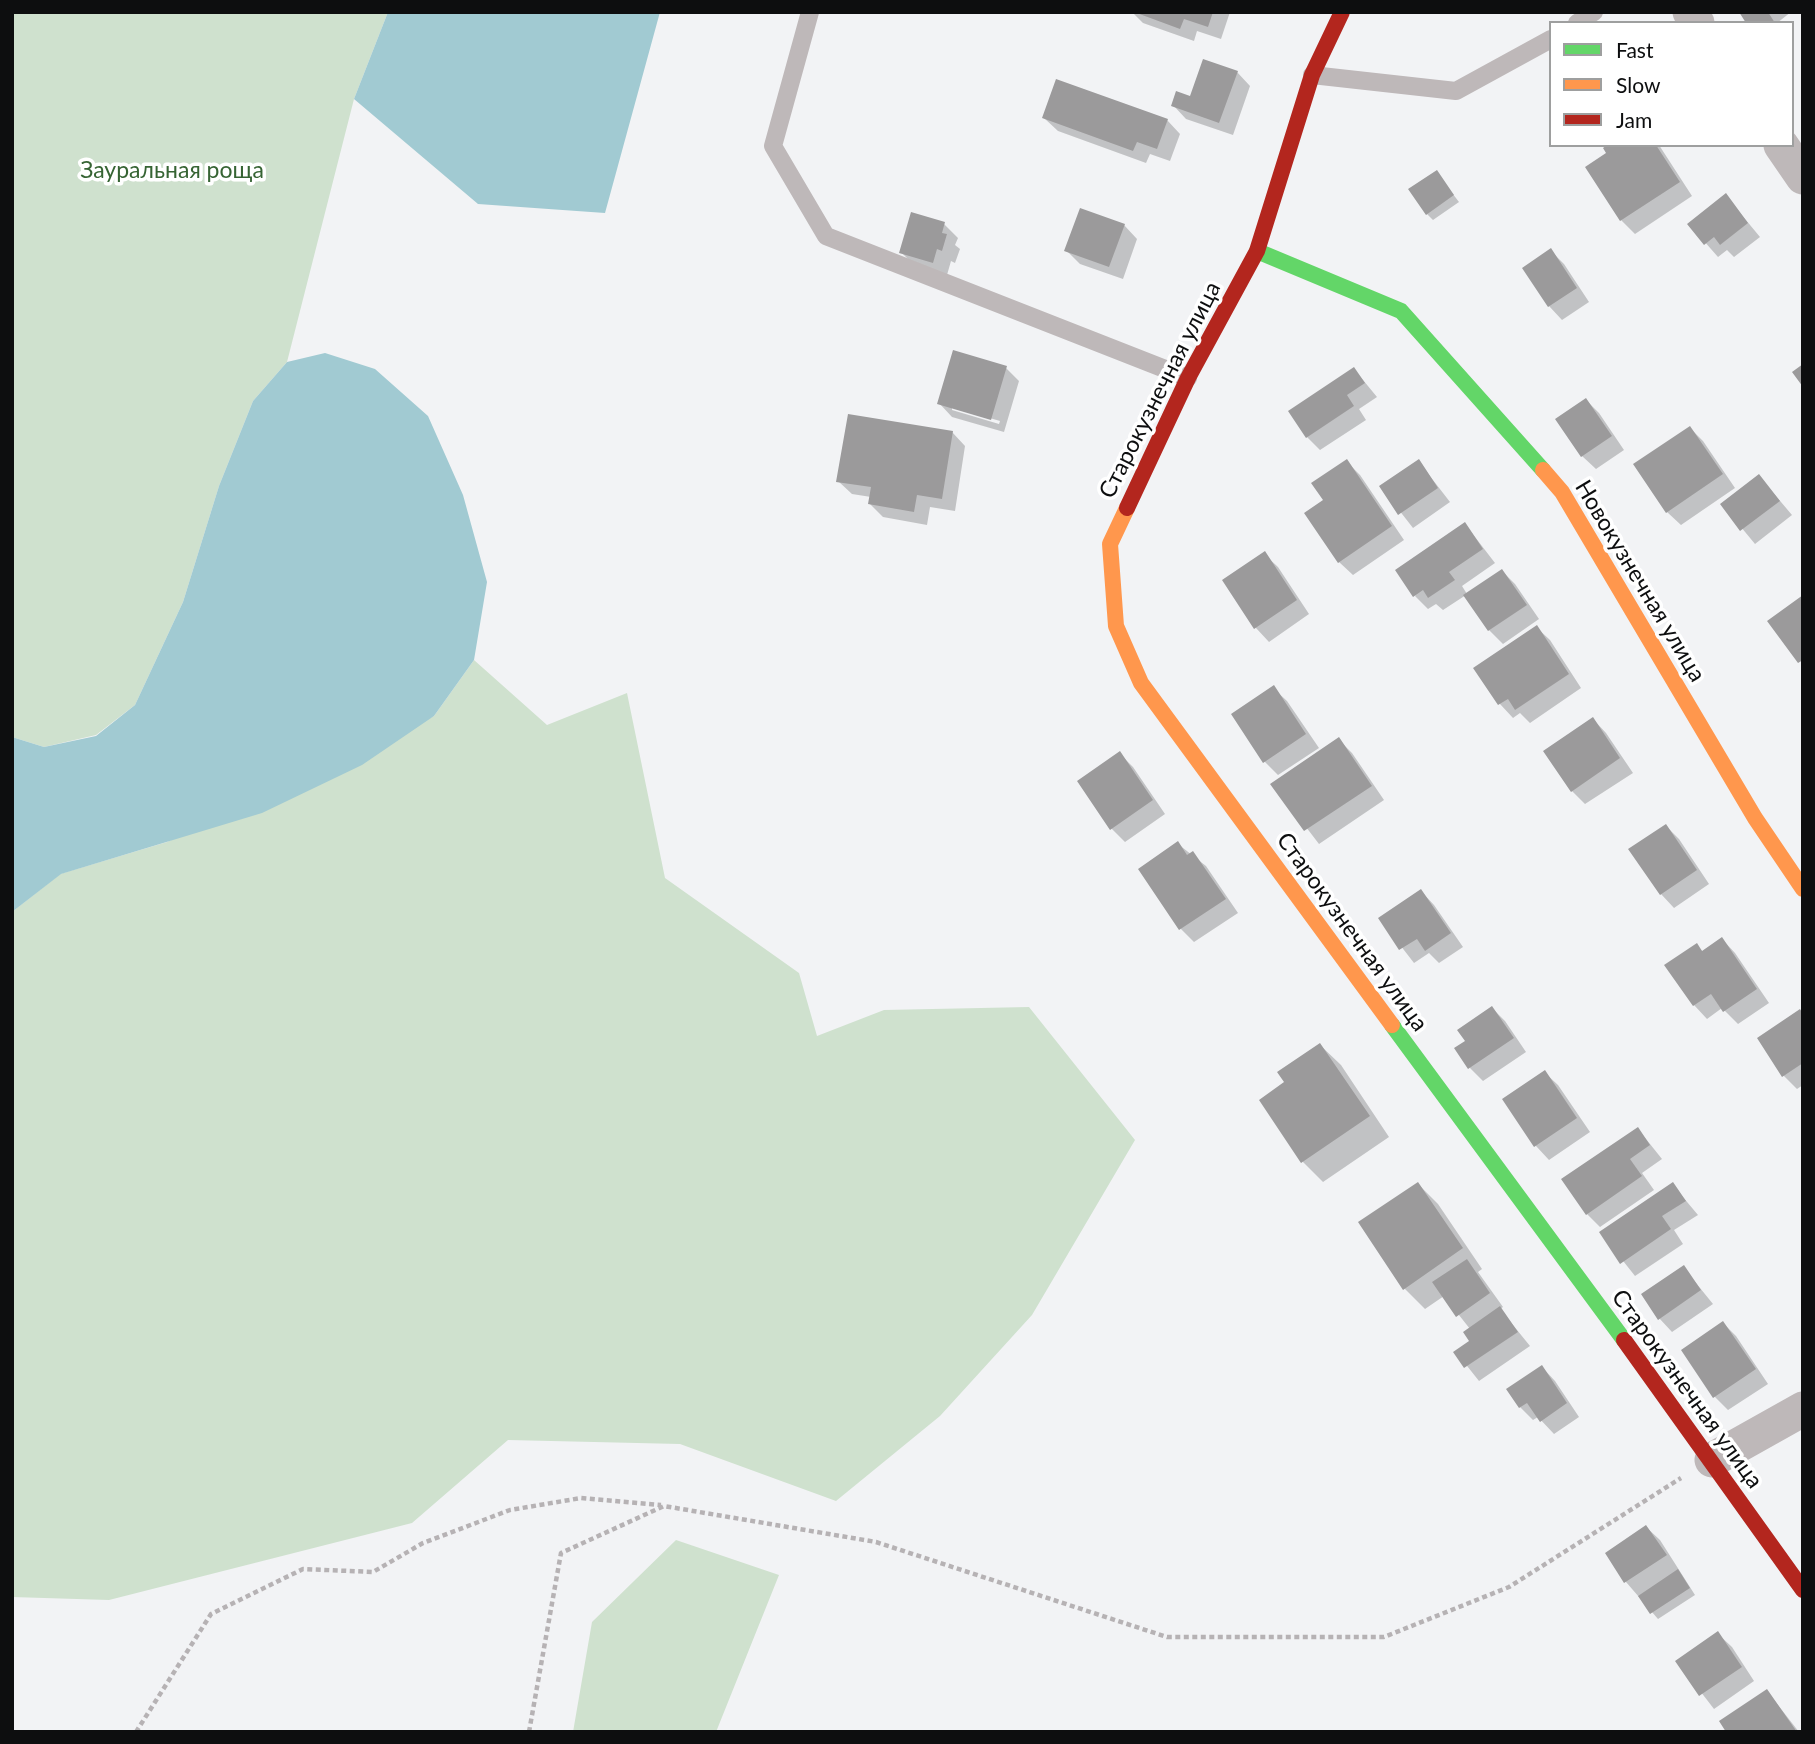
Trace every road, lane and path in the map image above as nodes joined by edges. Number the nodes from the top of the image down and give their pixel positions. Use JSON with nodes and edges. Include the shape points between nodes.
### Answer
{"nodes":[{"id":1,"x":810,"y":12,"type":"edge"},
{"id":2,"x":1342,"y":12,"type":"edge"},
{"id":3,"x":1549,"y":40,"type":"edge"},
{"id":4,"x":1312,"y":75,"type":"junction"},
{"id":5,"x":1782,"y":147,"type":"edge"},
{"id":6,"x":1803,"y":177,"type":"edge"},
{"id":7,"x":1256,"y":251,"type":"junction"},
{"id":8,"x":1188,"y":378,"type":"junction"},
{"id":9,"x":1803,"y":888,"type":"edge"},
{"id":10,"x":1803,"y":1409,"type":"edge"},
{"id":11,"x":1712,"y":1460,"type":"junction"},
{"id":12,"x":664,"y":1506,"type":"junction"},
{"id":13,"x":1803,"y":1590,"type":"edge"},
{"id":14,"x":136,"y":1732,"type":"edge"},
{"id":15,"x":529,"y":1732,"type":"edge"}],
"edges":[{"from":1,"to":8,"type":"lane","via":[[773,146],[826,236]]},
{"from":2,"to":4,"type":"street","name":"Старокузнечная улица"},
{"from":3,"to":4,"type":"lane","via":[[1456,91]]},
{"from":4,"to":7,"type":"street","name":"Старокузнечная улица"},
{"from":5,"to":6,"type":"street"},
{"from":7,"to":8,"type":"street","name":"Старокузнечная улица"},
{"from":7,"to":9,"type":"street","name":"Новокузнечная улица","via":[[1401,312],[1562,492],[1755,818]]},
{"from":8,"to":11,"type":"street","name":"Старокузнечная улица","via":[[1110,544],[1116,626],[1142,683]]},
{"from":10,"to":11,"type":"street"},
{"from":11,"to":12,"type":"path","via":[[1509,1587],[1384,1637],[1167,1637],[876,1542]]},
{"from":11,"to":13,"type":"street","name":"Старокузнечная улица"},
{"from":12,"to":14,"type":"path","via":[[581,1498],[510,1510],[423,1543],[373,1572],[303,1569],[211,1614]]},
{"from":12,"to":15,"type":"path","via":[[561,1553]]}]}
